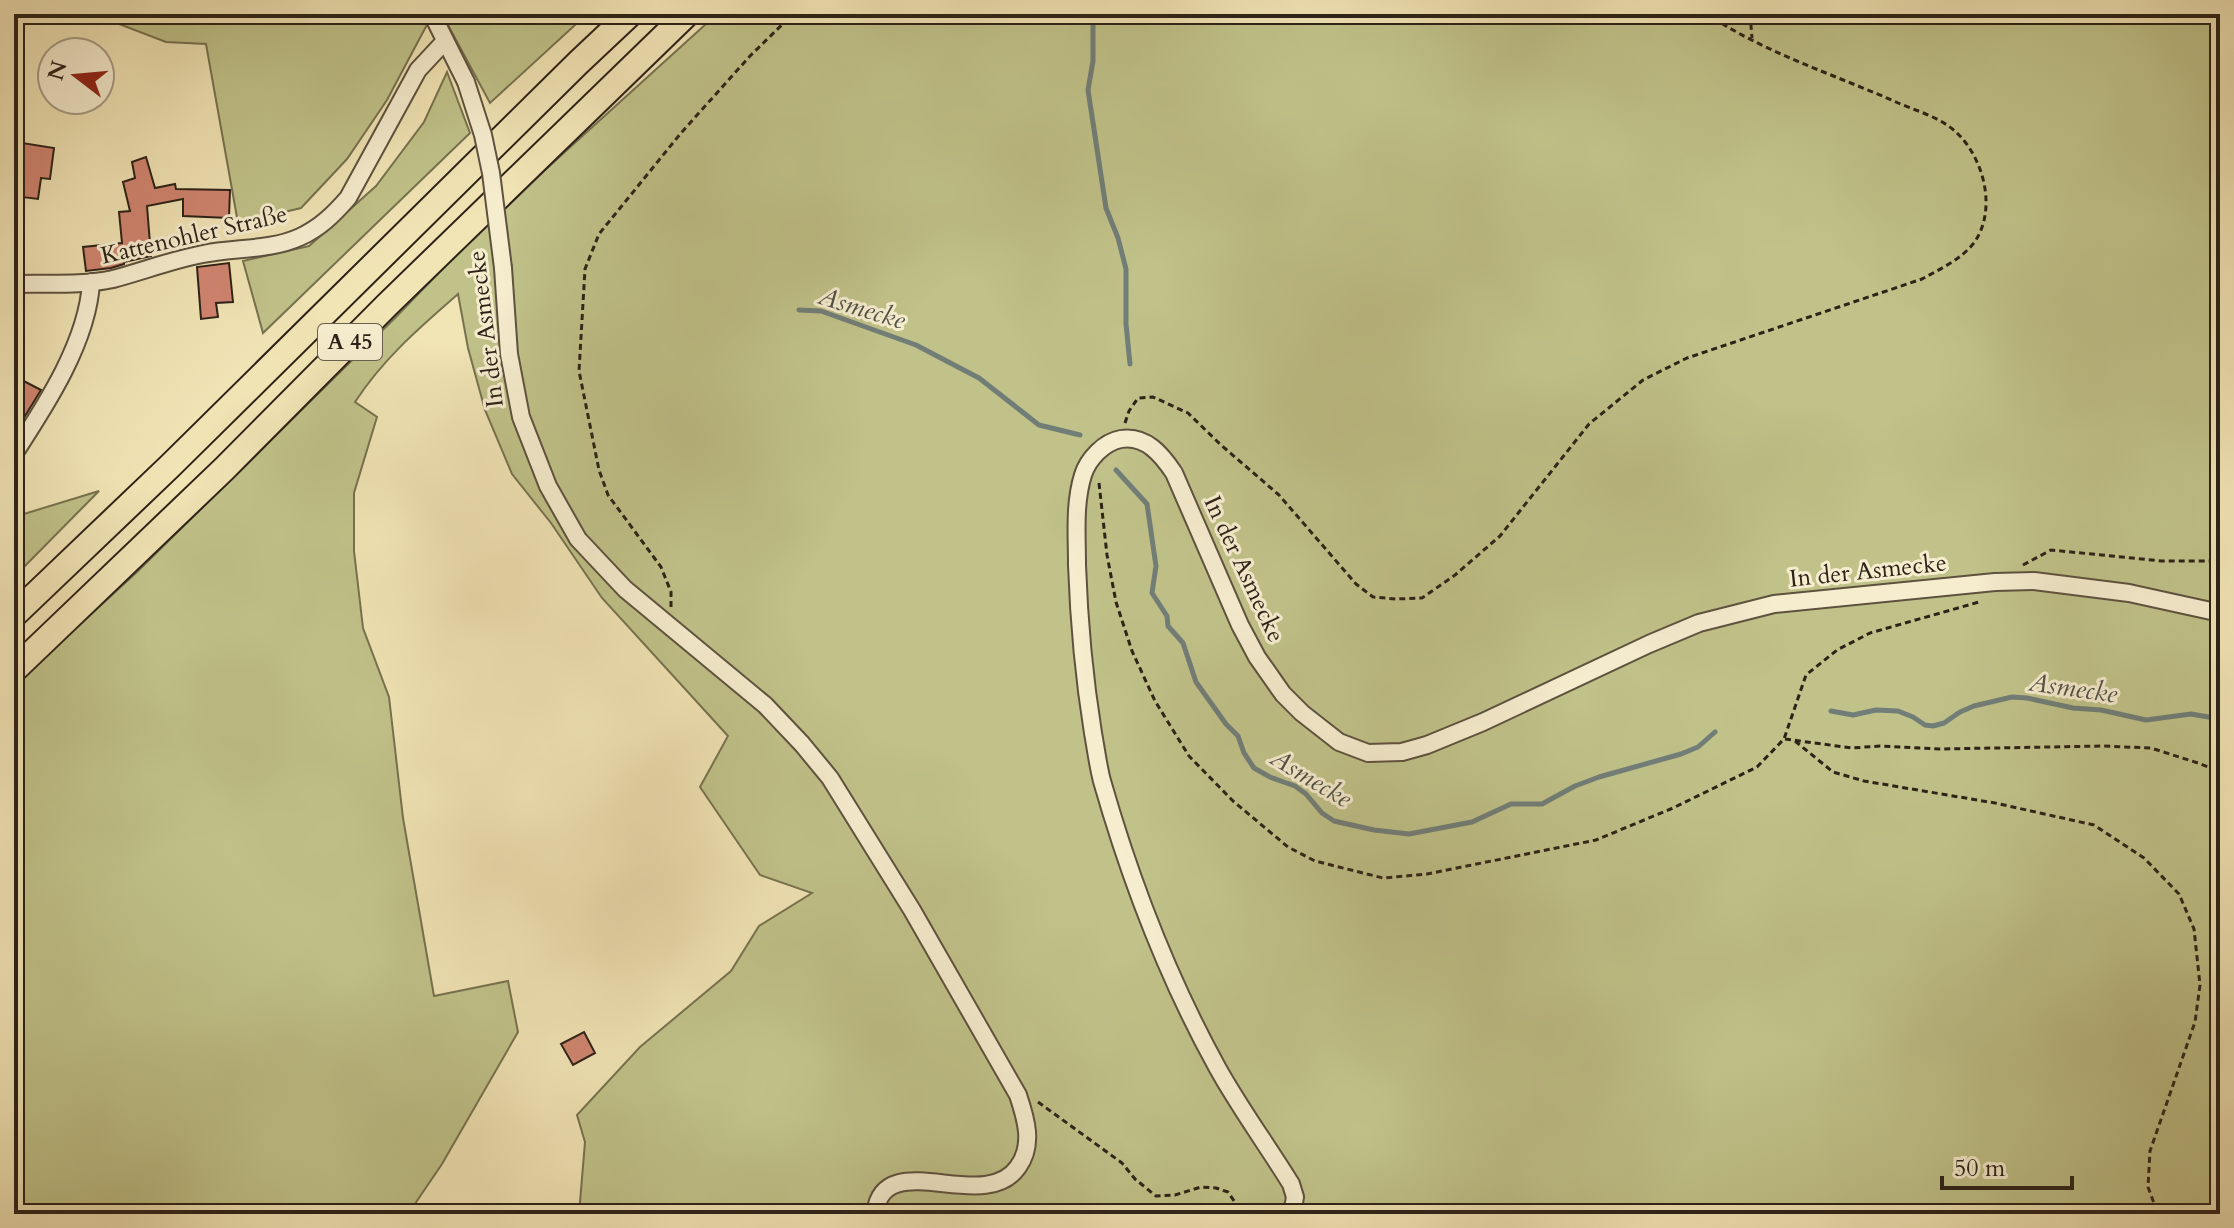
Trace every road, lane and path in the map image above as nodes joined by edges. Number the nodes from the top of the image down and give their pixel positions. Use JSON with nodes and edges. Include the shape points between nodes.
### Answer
{"nodes":[{"id":1,"x":432,"y":14,"type":"edge"},
{"id":2,"x":630,"y":14,"type":"edge"},
{"id":3,"x":687,"y":14,"type":"edge"},
{"id":4,"x":793,"y":14,"type":"edge"},
{"id":5,"x":1707,"y":14,"type":"edge"},
{"id":6,"x":1750,"y":14,"type":"edge"},
{"id":7,"x":1752,"y":39,"type":"junction"},
{"id":8,"x":445,"y":41,"type":"junction"},
{"id":9,"x":91,"y":282,"type":"junction"},
{"id":10,"x":14,"y":284,"type":"edge"},
{"id":11,"x":1120,"y":439,"type":"junction"},
{"id":12,"x":14,"y":454,"type":"edge"},
{"id":13,"x":2220,"y":561,"type":"edge"},
{"id":14,"x":2007,"y":581,"type":"junction"},
{"id":15,"x":2220,"y":613,"type":"edge"},
{"id":16,"x":14,"y":615,"type":"edge"},
{"id":17,"x":673,"y":630,"type":"junction"},
{"id":18,"x":14,"y":670,"type":"edge"},
{"id":19,"x":1795,"y":741,"type":"junction"},
{"id":20,"x":2220,"y":772,"type":"edge"},
{"id":21,"x":1018,"y":1095,"type":"junction"},
{"id":22,"x":875,"y":1214,"type":"edge"},
{"id":23,"x":1243,"y":1214,"type":"edge"},
{"id":24,"x":1292,"y":1214,"type":"edge"},
{"id":25,"x":2158,"y":1214,"type":"edge"}],
"edges":[{"from":1,"to":8,"type":"street","name":"In der Asmecke"},
{"from":2,"to":16,"type":"highway","number":"A 45"},
{"from":3,"to":18,"type":"highway","number":"A 45"},
{"from":4,"to":17,"type":"path","via":[[662,156],[599,234],[585,269],[579,371],[599,470],[608,495],[661,567],[671,592]]},
{"from":5,"to":7,"type":"path"},
{"from":6,"to":7,"type":"path"},
{"from":7,"to":11,"type":"path","via":[[1947,125],[1969,147],[1986,187],[1983,226],[1973,244],[1922,279],[1687,358],[1643,380],[1589,424],[1500,536],[1422,598],[1373,597],[1356,584],[1279,495],[1188,413],[1153,397],[1138,398]]},
{"from":8,"to":9,"type":"street","name":"Kattenohler Straße","via":[[418,70],[348,198],[318,227],[273,245],[205,253]]},
{"from":8,"to":17,"type":"street","name":"In der Asmecke","bridge":true,"via":[[466,82],[491,173],[509,354],[521,417],[548,486],[578,539]]},
{"from":9,"to":10,"type":"street"},
{"from":9,"to":12,"type":"street","name":"Kattenohler Straße","via":[[87,315],[70,354]]},
{"from":11,"to":14,"type":"street","name":"In der Asmecke","via":[[1154,448],[1174,473],[1240,625],[1283,694],[1339,742],[1368,753],[1427,745],[1649,644],[1735,613],[1774,604]]},
{"from":11,"to":24,"type":"street","via":[[1088,464],[1076,519],[1081,648],[1101,778],[1175,983],[1217,1068],[1291,1184]]},
{"from":13,"to":14,"type":"path","via":[[2051,550],[2027,562]]},
{"from":14,"to":15,"type":"street","name":"In der Asmecke","via":[[2129,593]]},
{"from":14,"to":19,"type":"path","via":[[1991,598],[1870,633],[1837,650],[1806,675],[1784,739]]},
{"from":17,"to":21,"type":"street","name":"In der Asmecke","via":[[765,705],[830,778]]},
{"from":19,"to":20,"type":"path","via":[[1852,748],[2151,748]]},
{"from":19,"to":25,"type":"path","via":[[1833,772],[1864,781],[2094,825],[2144,858],[2179,894],[2194,929],[2200,985],[2195,1022],[2150,1151],[2148,1187]]},
{"from":21,"to":22,"type":"street","name":"In der Asmecke","via":[[1027,1144],[1013,1173],[981,1187],[915,1181],[891,1185],[878,1199]]},
{"from":21,"to":23,"type":"path","via":[[1037,1101],[1100,1145],[1156,1196],[1216,1188],[1228,1192]]}]}
